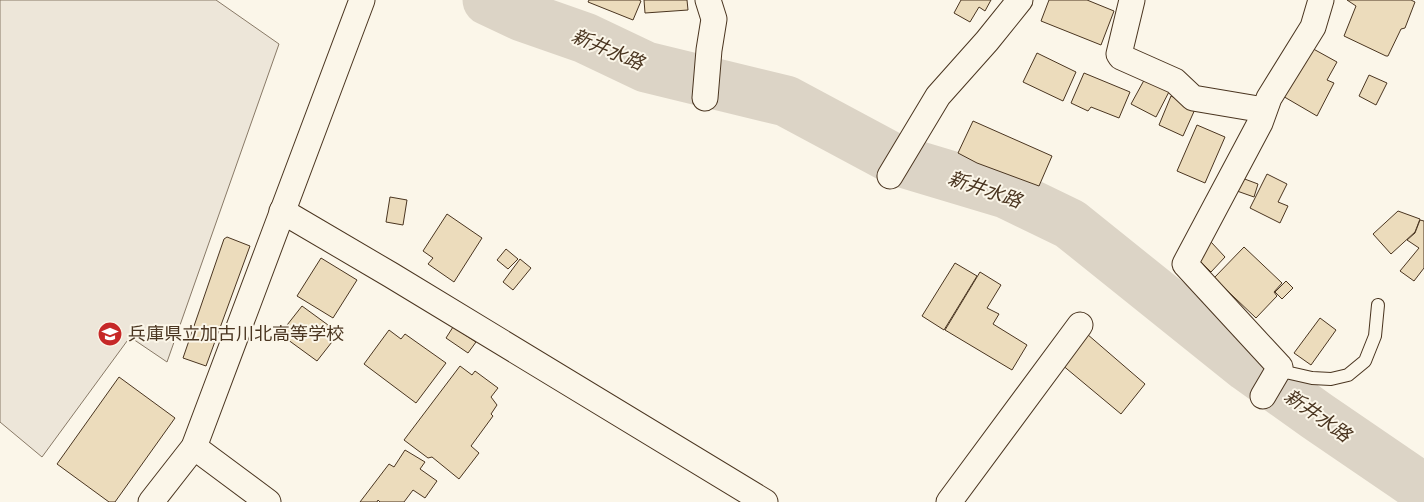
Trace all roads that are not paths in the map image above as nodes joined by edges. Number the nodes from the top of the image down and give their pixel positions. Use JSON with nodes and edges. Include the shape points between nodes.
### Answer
{"nodes":[{"id":1,"x":362,"y":0,"type":"edge"},
{"id":2,"x":708,"y":0,"type":"edge"},
{"id":3,"x":1020,"y":0,"type":"edge"},
{"id":4,"x":1132,"y":0,"type":"edge"},
{"id":5,"x":1321,"y":0,"type":"edge"},
{"id":6,"x":706,"y":98,"type":"dead end"},
{"id":7,"x":1264,"y":110,"type":"junction"},
{"id":8,"x":890,"y":176,"type":"dead end"},
{"id":9,"x":282,"y":211,"type":"junction"},
{"id":10,"x":1378,"y":306,"type":"dead end"},
{"id":11,"x":1080,"y":325,"type":"dead end"},
{"id":12,"x":1280,"y":368,"type":"junction"},
{"id":13,"x":1263,"y":395,"type":"dead end"},
{"id":14,"x":194,"y":446,"type":"junction"},
{"id":15,"x":151,"y":502,"type":"edge"},
{"id":16,"x":268,"y":502,"type":"edge"},
{"id":17,"x":765,"y":502,"type":"edge"},
{"id":18,"x":949,"y":502,"type":"edge"}],
"edges":[{"from":1,"to":9,"type":"street"},
{"from":2,"to":6,"type":"street","via":[[714,19]]},
{"from":3,"to":8,"type":"street","via":[[938,96]]},
{"from":4,"to":7,"type":"street","via":[[1120,57],[1175,81],[1193,98]]},
{"from":5,"to":7,"type":"street","via":[[1313,27]]},
{"from":7,"to":12,"type":"street","via":[[1185,264]]},
{"from":9,"to":14,"type":"street"},
{"from":9,"to":17,"type":"street"},
{"from":10,"to":12,"type":"lane","via":[[1375,336],[1365,361],[1348,375],[1331,379],[1312,378]]},
{"from":11,"to":18,"type":"street"},
{"from":12,"to":13,"type":"street"},
{"from":14,"to":15,"type":"street"},
{"from":14,"to":16,"type":"street"}]}
